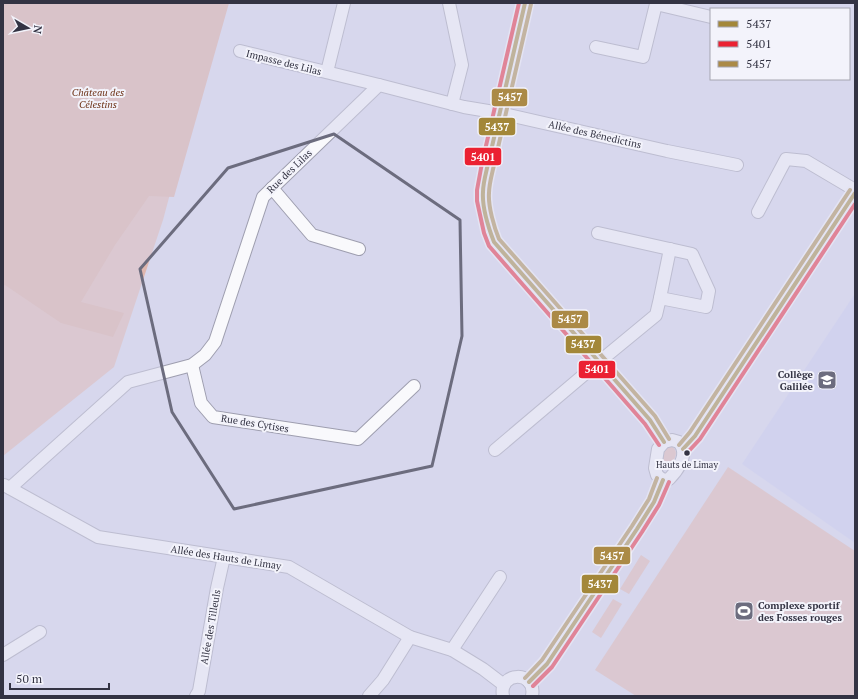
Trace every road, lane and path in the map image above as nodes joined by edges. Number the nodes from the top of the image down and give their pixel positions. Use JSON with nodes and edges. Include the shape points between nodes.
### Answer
{"nodes":[{"id":1,"x":344,"y":3,"type":"edge"},
{"id":2,"x":449,"y":3,"type":"edge"},
{"id":3,"x":525,"y":3,"type":"edge"},
{"id":4,"x":694,"y":8,"type":"edge"},
{"id":5,"x":710,"y":16,"type":"edge"},
{"id":6,"x":596,"y":47,"type":"dead end"},
{"id":7,"x":240,"y":51,"type":"dead end"},
{"id":8,"x":327,"y":72,"type":"junction"},
{"id":9,"x":379,"y":85,"type":"junction"},
{"id":10,"x":452,"y":104,"type":"junction"},
{"id":11,"x":500,"y":113,"type":"junction"},
{"id":12,"x":738,"y":166,"type":"dead end"},
{"id":13,"x":272,"y":188,"type":"junction"},
{"id":14,"x":855,"y":192,"type":"edge"},
{"id":15,"x":758,"y":212,"type":"dead end"},
{"id":16,"x":598,"y":233,"type":"dead end"},
{"id":17,"x":359,"y":249,"type":"dead end"},
{"id":18,"x":670,"y":249,"type":"junction"},
{"id":19,"x":660,"y":298,"type":"junction"},
{"id":20,"x":599,"y":362,"type":"junction"},
{"id":21,"x":192,"y":365,"type":"junction"},
{"id":22,"x":414,"y":386,"type":"dead end"},
{"id":23,"x":664,"y":442,"type":"junction"},
{"id":24,"x":683,"y":449,"type":"junction"},
{"id":25,"x":495,"y":450,"type":"dead end"},
{"id":26,"x":663,"y":480,"type":"junction"},
{"id":27,"x":6,"y":486,"type":"edge"},
{"id":28,"x":224,"y":557,"type":"junction"},
{"id":29,"x":500,"y":577,"type":"dead end"},
{"id":30,"x":40,"y":632,"type":"dead end"},
{"id":31,"x":410,"y":637,"type":"junction"},
{"id":32,"x":452,"y":650,"type":"junction"},
{"id":33,"x":3,"y":655,"type":"edge"},
{"id":34,"x":529,"y":682,"type":"junction"},
{"id":35,"x":504,"y":690,"type":"edge"},
{"id":36,"x":196,"y":696,"type":"edge"},
{"id":37,"x":369,"y":696,"type":"edge"},
{"id":38,"x":532,"y":696,"type":"edge"}],
"edges":[{"from":1,"to":8,"type":"street","name":"Impasse des Lilas"},
{"from":2,"to":10,"type":"street","via":[[462,65]]},
{"from":3,"to":11,"type":"street"},
{"from":4,"to":5,"type":"street"},
{"from":4,"to":6,"type":"street","via":[[656,4],[643,57]]},
{"from":7,"to":8,"type":"street","name":"Impasse des Lilas"},
{"from":8,"to":9,"type":"street","name":"Impasse des Lilas"},
{"from":9,"to":10,"type":"street"},
{"from":9,"to":13,"type":"street","name":"Rue des Lilas"},
{"from":10,"to":11,"type":"street","name":"Allée des Bénedictins"},
{"from":11,"to":12,"type":"street","name":"Allée des Bénedictins"},
{"from":11,"to":20,"type":"street","via":[[483,192],[490,232],[494,242]]},
{"from":13,"to":17,"type":"street","via":[[312,235]]},
{"from":13,"to":21,"type":"street","name":"Rue des Lilas","via":[[263,197],[215,342],[205,355]]},
{"from":14,"to":15,"type":"street","via":[[806,161],[786,159]]},
{"from":14,"to":24,"type":"street","via":[[696,436]]},
{"from":16,"to":18,"type":"street"},
{"from":18,"to":19,"type":"street"},
{"from":18,"to":19,"type":"street","via":[[692,254],[709,292],[706,308]]},
{"from":19,"to":20,"type":"street","via":[[656,315]]},
{"from":20,"to":23,"type":"street","via":[[650,420]]},
{"from":20,"to":25,"type":"street"},
{"from":21,"to":22,"type":"street","name":"Rue des Cytises","via":[[201,403],[213,416],[358,439]]},
{"from":21,"to":27,"type":"street","via":[[128,382]]},
{"from":23,"to":24,"type":"street","via":[[679,442]]},
{"from":23,"to":26,"type":"street","via":[[658,449],[655,468],[657,475]]},
{"from":24,"to":26,"type":"street","via":[[682,461],[676,472],[669,479]]},
{"from":26,"to":34,"type":"street","via":[[654,502],[637,529],[547,664]]},
{"from":27,"to":28,"type":"street","name":"Allée des Hauts de Limay","via":[[98,537]]},
{"from":28,"to":31,"type":"street","name":"Allée des Hauts de Limay","via":[[289,567]]},
{"from":28,"to":36,"type":"street","name":"Allée des Tilleuls"},
{"from":29,"to":32,"type":"street"},
{"from":30,"to":33,"type":"street"},
{"from":31,"to":32,"type":"street","name":"Allée des Hauts de Limay"},
{"from":31,"to":37,"type":"street","via":[[383,680]]},
{"from":32,"to":35,"type":"street","name":"Allée des Hauts de Limay","via":[[483,669]]},
{"from":34,"to":35,"type":"street","via":[[526,678],[516,676],[507,681]]},
{"from":34,"to":38,"type":"street","via":[[533,690]]}]}
